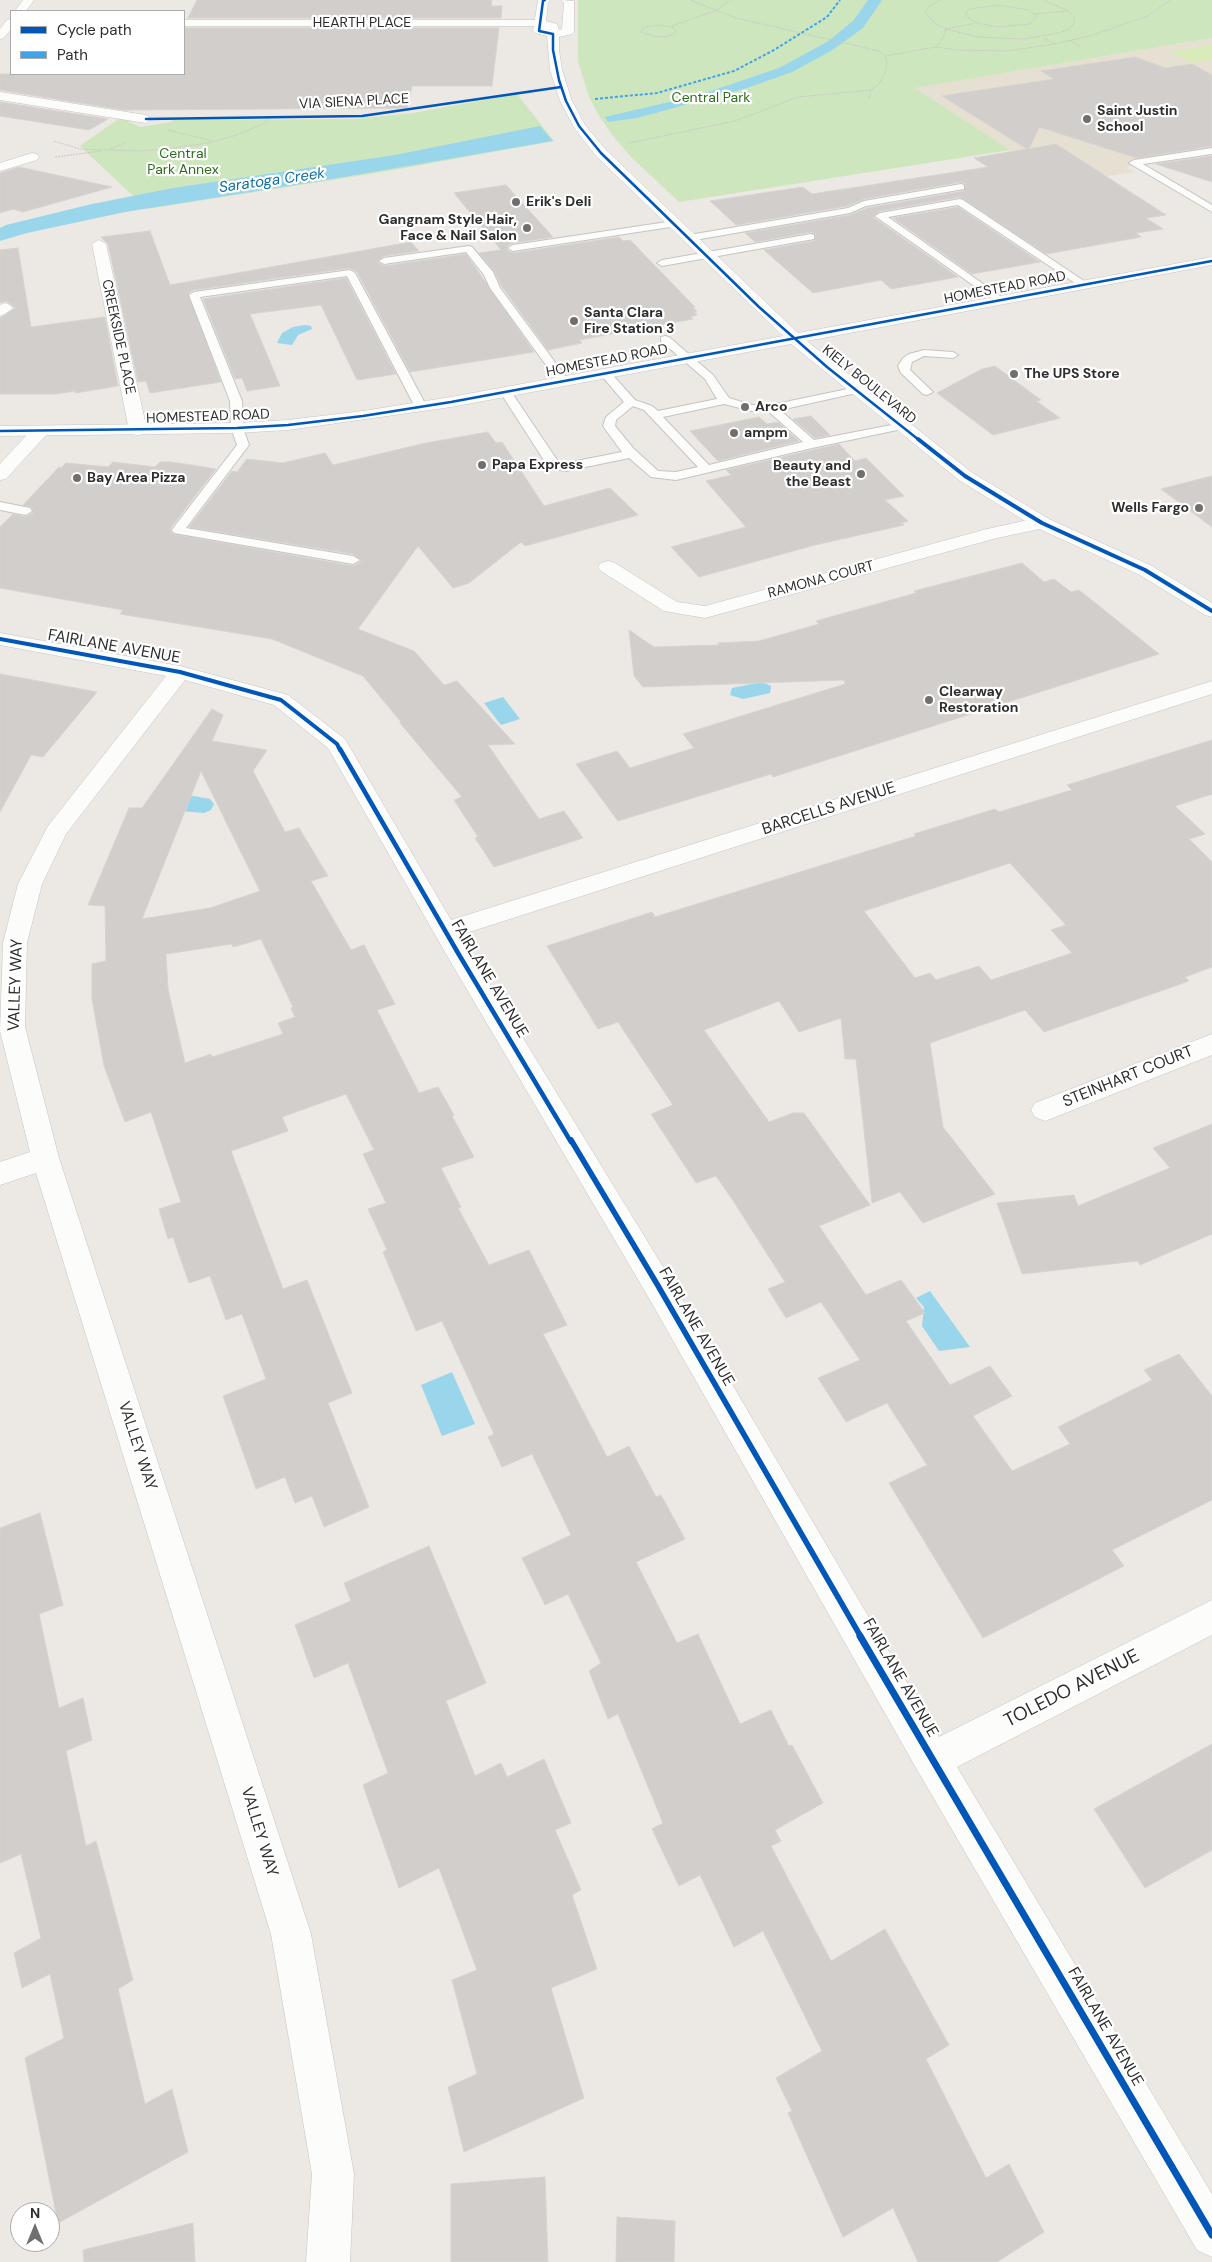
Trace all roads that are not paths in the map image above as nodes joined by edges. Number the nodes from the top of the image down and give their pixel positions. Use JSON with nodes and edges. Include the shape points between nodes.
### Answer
{"nodes":[{"id":1,"x":29,"y":0,"type":"edge"},
{"id":2,"x":545,"y":0,"type":"edge"},
{"id":3,"x":566,"y":0,"type":"edge"},
{"id":4,"x":21,"y":10,"type":"edge"},
{"id":5,"x":10,"y":23,"type":"edge"},
{"id":6,"x":185,"y":23,"type":"edge"},
{"id":7,"x":540,"y":23,"type":"junction"},
{"id":8,"x":553,"y":34,"type":"junction"},
{"id":9,"x":0,"y":36,"type":"edge"},
{"id":10,"x":0,"y":96,"type":"edge"},
{"id":11,"x":146,"y":119,"type":"road end"},
{"id":12,"x":1212,"y":150,"type":"edge"},
{"id":13,"x":32,"y":158,"type":"road end"},
{"id":14,"x":0,"y":167,"type":"edge"},
{"id":15,"x":961,"y":187,"type":"dead end"},
{"id":16,"x":1212,"y":209,"type":"edge"},
{"id":17,"x":674,"y":224,"type":"junction"},
{"id":18,"x":811,"y":237,"type":"dead end"},
{"id":19,"x":689,"y":238,"type":"junction"},
{"id":20,"x":99,"y":244,"type":"dead end"},
{"id":21,"x":513,"y":248,"type":"dead end"},
{"id":22,"x":706,"y":255,"type":"junction"},
{"id":23,"x":384,"y":261,"type":"dead end"},
{"id":24,"x":1212,"y":261,"type":"edge"},
{"id":25,"x":662,"y":263,"type":"dead end"},
{"id":26,"x":1085,"y":284,"type":"junction"},
{"id":27,"x":1001,"y":300,"type":"junction"},
{"id":28,"x":794,"y":338,"type":"junction"},
{"id":29,"x":665,"y":339,"type":"dead end"},
{"id":30,"x":953,"y":355,"type":"dead end"},
{"id":31,"x":685,"y":358,"type":"junction"},
{"id":32,"x":606,"y":373,"type":"junction"},
{"id":33,"x":563,"y":381,"type":"junction"},
{"id":34,"x":857,"y":390,"type":"junction"},
{"id":35,"x":506,"y":392,"type":"junction"},
{"id":36,"x":928,"y":392,"type":"dead end"},
{"id":37,"x":723,"y":400,"type":"junction"},
{"id":38,"x":631,"y":402,"type":"junction"},
{"id":39,"x":421,"y":407,"type":"junction"},
{"id":40,"x":771,"y":408,"type":"junction"},
{"id":41,"x":656,"y":415,"type":"junction"},
{"id":42,"x":902,"y":426,"type":"junction"},
{"id":43,"x":237,"y":428,"type":"junction"},
{"id":44,"x":138,"y":430,"type":"junction"},
{"id":45,"x":0,"y":431,"type":"edge"},
{"id":46,"x":40,"y":431,"type":"junction"},
{"id":47,"x":812,"y":444,"type":"junction"},
{"id":48,"x":629,"y":451,"type":"junction"},
{"id":49,"x":707,"y":469,"type":"junction"},
{"id":50,"x":0,"y":475,"type":"edge"},
{"id":51,"x":0,"y":506,"type":"edge"},
{"id":52,"x":26,"y":511,"type":"dead end"},
{"id":53,"x":1042,"y":524,"type":"junction"},
{"id":54,"x":353,"y":560,"type":"dead end"},
{"id":55,"x":608,"y":567,"type":"dead end"},
{"id":56,"x":1212,"y":611,"type":"edge"},
{"id":57,"x":0,"y":639,"type":"edge"},
{"id":58,"x":180,"y":672,"type":"junction"},
{"id":59,"x":1212,"y":687,"type":"edge"},
{"id":60,"x":446,"y":931,"type":"junction"},
{"id":61,"x":1212,"y":1044,"type":"edge"},
{"id":62,"x":1045,"y":1110,"type":"dead end"},
{"id":63,"x":45,"y":1158,"type":"junction"},
{"id":64,"x":0,"y":1174,"type":"edge"},
{"id":65,"x":1212,"y":1617,"type":"edge"},
{"id":66,"x":932,"y":1760,"type":"junction"},
{"id":67,"x":1212,"y":2235,"type":"edge"},
{"id":68,"x":328,"y":2262,"type":"edge"}],
"edges":[{"from":1,"to":4,"type":"street"},
{"from":2,"to":7,"type":"street"},
{"from":3,"to":8,"type":"street","via":[[569,1],[568,32]]},
{"from":5,"to":9,"type":"street"},
{"from":6,"to":7,"type":"street","name":"HEARTH PLACE"},
{"from":7,"to":8,"type":"street","via":[[540,31]]},
{"from":8,"to":17,"type":"street","name":"KIELY BOULEVARD","via":[[559,80],[579,126],[601,153]]},
{"from":10,"to":11,"type":"street"},
{"from":12,"to":16,"type":"lane","via":[[1134,163]]},
{"from":13,"to":14,"type":"street"},
{"from":15,"to":19,"type":"lane"},
{"from":17,"to":19,"type":"street","name":"KIELY BOULEVARD"},
{"from":17,"to":21,"type":"lane"},
{"from":18,"to":22,"type":"lane"},
{"from":19,"to":22,"type":"street","name":"KIELY BOULEVARD"},
{"from":20,"to":44,"type":"street","name":"CREEKSIDE PLACE"},
{"from":22,"to":25,"type":"lane"},
{"from":22,"to":28,"type":"street","name":"KIELY BOULEVARD"},
{"from":23,"to":33,"type":"lane","via":[[469,249]]},
{"from":24,"to":26,"type":"street","name":"HOMESTEAD ROAD"},
{"from":26,"to":27,"type":"street","name":"HOMESTEAD ROAD"},
{"from":26,"to":27,"type":"lane","via":[[960,202],[880,216]]},
{"from":27,"to":28,"type":"street","name":"HOMESTEAD ROAD"},
{"from":28,"to":31,"type":"street","name":"HOMESTEAD ROAD"},
{"from":28,"to":34,"type":"street","name":"KIELY BOULEVARD"},
{"from":29,"to":31,"type":"lane"},
{"from":30,"to":36,"type":"lane","via":[[924,353],[907,360],[905,371]]},
{"from":31,"to":32,"type":"street","name":"HOMESTEAD ROAD"},
{"from":31,"to":37,"type":"lane","via":[[709,378]]},
{"from":32,"to":33,"type":"street","name":"HOMESTEAD ROAD"},
{"from":32,"to":38,"type":"lane"},
{"from":33,"to":35,"type":"street","name":"HOMESTEAD ROAD"},
{"from":34,"to":40,"type":"lane"},
{"from":34,"to":42,"type":"street","name":"KIELY BOULEVARD"},
{"from":35,"to":39,"type":"street","name":"HOMESTEAD ROAD"},
{"from":35,"to":48,"type":"lane","via":[[556,466],[583,464],[626,455]]},
{"from":37,"to":40,"type":"lane","via":[[752,408]]},
{"from":37,"to":41,"type":"lane"},
{"from":38,"to":41,"type":"lane","via":[[648,408]]},
{"from":38,"to":48,"type":"lane","via":[[610,419],[609,426]]},
{"from":39,"to":43,"type":"street","name":"HOMESTEAD ROAD","via":[[288,425]]},
{"from":39,"to":43,"type":"lane","via":[[350,273],[194,295],[236,401]]},
{"from":40,"to":47,"type":"lane"},
{"from":41,"to":49,"type":"lane"},
{"from":42,"to":47,"type":"lane"},
{"from":42,"to":53,"type":"street","name":"KIELY BOULEVARD","via":[[965,476]]},
{"from":43,"to":44,"type":"street","name":"HOMESTEAD ROAD"},
{"from":43,"to":54,"type":"lane","via":[[243,445],[178,530]]},
{"from":44,"to":46,"type":"street","name":"HOMESTEAD ROAD"},
{"from":45,"to":46,"type":"street","name":"HOMESTEAD ROAD"},
{"from":46,"to":50,"type":"street"},
{"from":47,"to":49,"type":"lane"},
{"from":48,"to":49,"type":"lane","via":[[655,474],[676,476]]},
{"from":51,"to":52,"type":"lane"},
{"from":53,"to":55,"type":"street","name":"RAMONA COURT","via":[[705,612],[671,607]]},
{"from":53,"to":56,"type":"street","name":"KIELY BOULEVARD","via":[[1144,570]]},
{"from":57,"to":58,"type":"street","name":"FAIRLANE AVENUE"},
{"from":58,"to":60,"type":"street","name":"FAIRLANE AVENUE","via":[[280,700],[337,744]]},
{"from":58,"to":63,"type":"street","name":"VALLEY WAY","via":[[56,831],[30,884],[14,943],[12,1027]]},
{"from":59,"to":60,"type":"street","name":"BARCELLS AVENUE"},
{"from":60,"to":66,"type":"street","name":"FAIRLANE AVENUE","via":[[662,1292]]},
{"from":61,"to":62,"type":"street","name":"STEINHART COURT"},
{"from":63,"to":64,"type":"street"},
{"from":63,"to":68,"type":"street","name":"VALLEY WAY","via":[[290,1934],[333,2174]]},
{"from":65,"to":66,"type":"street","name":"TOLEDO AVENUE"},
{"from":66,"to":67,"type":"street","name":"FAIRLANE AVENUE"}]}
